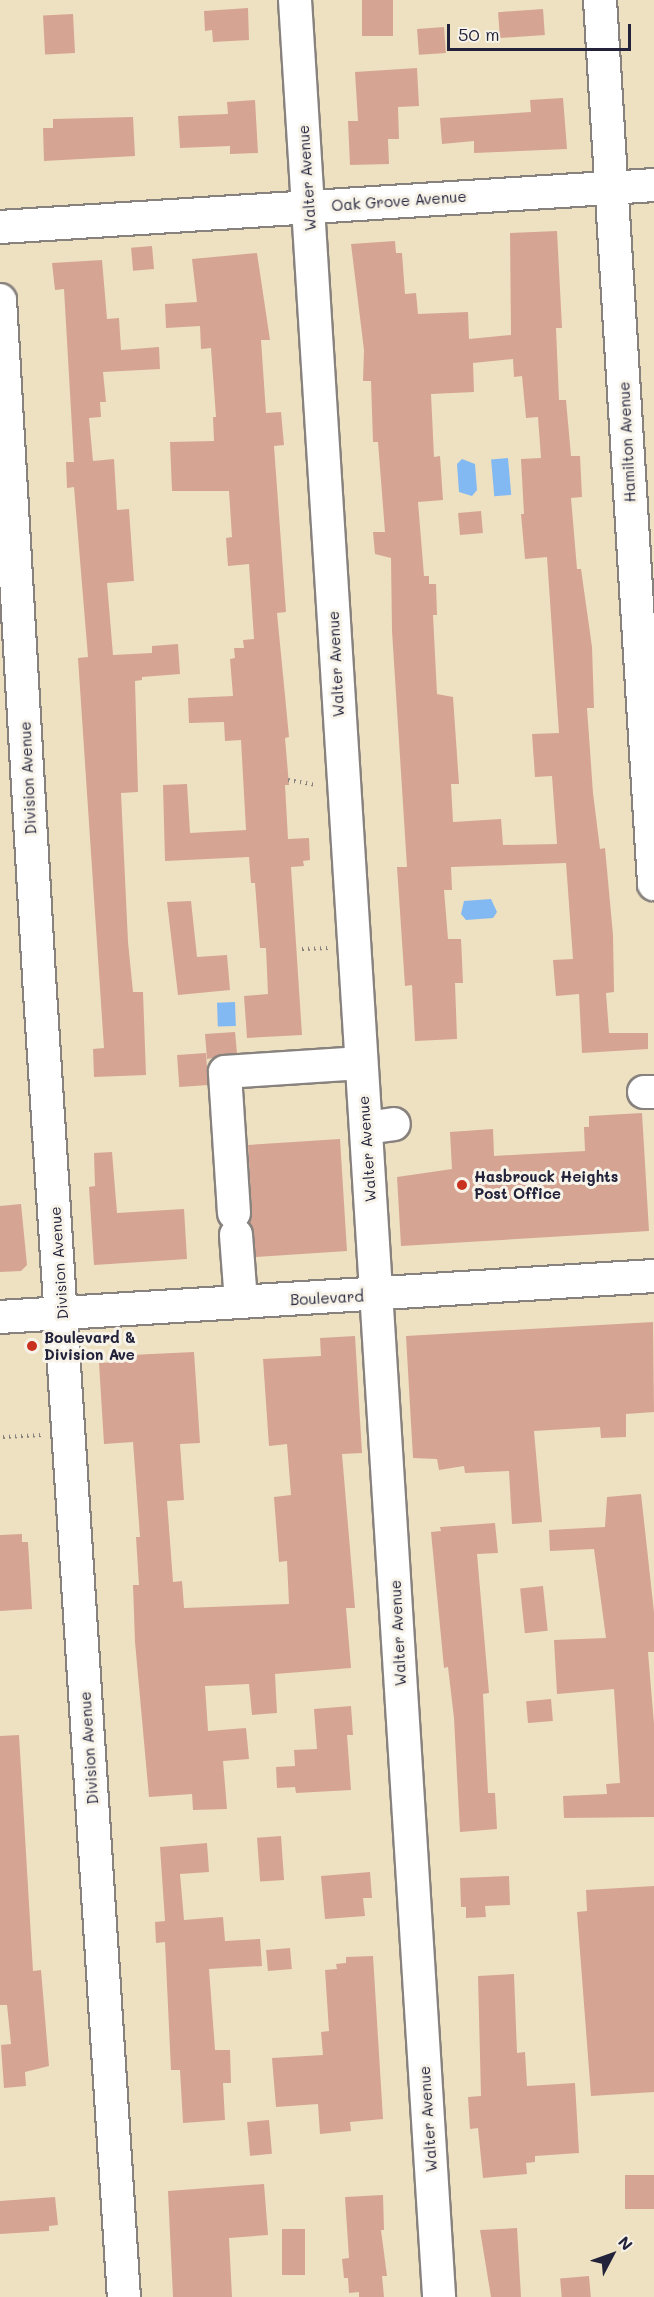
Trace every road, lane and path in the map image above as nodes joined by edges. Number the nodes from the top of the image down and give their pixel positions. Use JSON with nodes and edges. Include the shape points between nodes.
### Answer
{"nodes":[{"id":1,"x":295,"y":0,"type":"edge"},
{"id":2,"x":600,"y":0,"type":"edge"},
{"id":3,"x":654,"y":185,"type":"edge"},
{"id":4,"x":613,"y":186,"type":"junction"},
{"id":5,"x":309,"y":207,"type":"junction"},
{"id":6,"x":0,"y":227,"type":"edge"},
{"id":7,"x":0,"y":300,"type":"edge"},
{"id":8,"x":288,"y":780,"type":"dead end"},
{"id":9,"x":323,"y":784,"type":"dead end"},
{"id":10,"x":654,"y":884,"type":"edge"},
{"id":11,"x":333,"y":947,"type":"dead end"},
{"id":12,"x":302,"y":949,"type":"dead end"},
{"id":13,"x":361,"y":1063,"type":"junction"},
{"id":14,"x":654,"y":1276,"type":"edge"},
{"id":15,"x":376,"y":1295,"type":"junction"},
{"id":16,"x":241,"y":1302,"type":"junction"},
{"id":17,"x":63,"y":1312,"type":"junction"},
{"id":18,"x":0,"y":1317,"type":"edge"},
{"id":19,"x":70,"y":1432,"type":"junction"},
{"id":20,"x":3,"y":1437,"type":"dead end"},
{"id":21,"x":124,"y":2297,"type":"edge"},
{"id":22,"x":439,"y":2297,"type":"edge"}],
"edges":[{"from":1,"to":5,"type":"street","name":"Walter Avenue"},
{"from":2,"to":4,"type":"street","name":"Hamilton Avenue"},
{"from":3,"to":4,"type":"street","name":"Oak Grove Avenue"},
{"from":4,"to":5,"type":"street","name":"Oak Grove Avenue"},
{"from":4,"to":10,"type":"street","name":"Hamilton Avenue"},
{"from":5,"to":6,"type":"street","name":"Oak Grove Avenue"},
{"from":5,"to":13,"type":"street","name":"Walter Avenue"},
{"from":7,"to":17,"type":"street","name":"Division Avenue","via":[[39,977]]},
{"from":8,"to":9,"type":"path"},
{"from":11,"to":12,"type":"path"},
{"from":13,"to":15,"type":"street","name":"Walter Avenue","via":[[380,1126]]},
{"from":13,"to":16,"type":"street","via":[[225,1072]]},
{"from":14,"to":15,"type":"street","name":"Boulevard"},
{"from":15,"to":16,"type":"street","name":"Boulevard"},
{"from":15,"to":22,"type":"street","name":"Walter Avenue"},
{"from":16,"to":17,"type":"street","name":"Boulevard"},
{"from":17,"to":18,"type":"street","name":"Boulevard"},
{"from":17,"to":19,"type":"street","name":"Division Avenue"},
{"from":19,"to":20,"type":"path"},
{"from":19,"to":21,"type":"street","name":"Division Avenue"}]}
